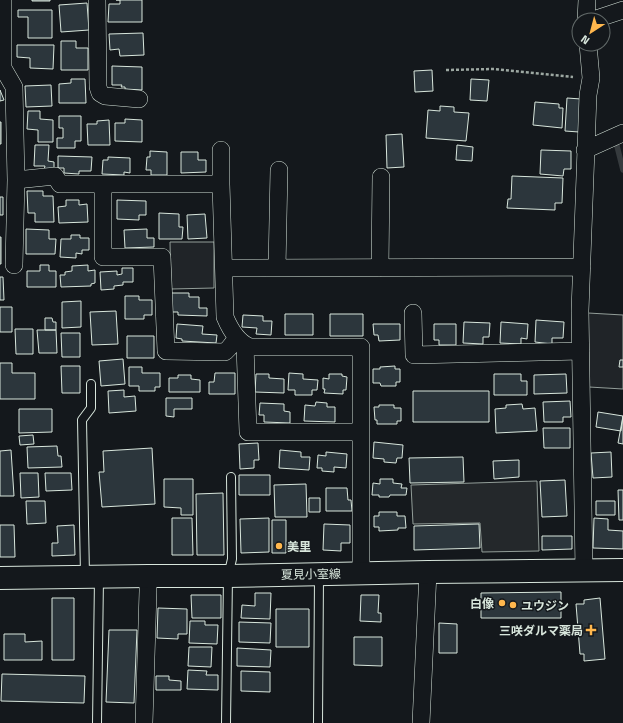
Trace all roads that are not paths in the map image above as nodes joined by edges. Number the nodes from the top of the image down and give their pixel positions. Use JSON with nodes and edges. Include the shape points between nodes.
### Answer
{"nodes":[{"id":1,"x":3,"y":0,"type":"edge"},
{"id":2,"x":97,"y":0,"type":"edge"},
{"id":3,"x":587,"y":0,"type":"edge"},
{"id":4,"x":623,"y":10,"type":"edge"},
{"id":5,"x":586,"y":12,"type":"edge"},
{"id":6,"x":611,"y":14,"type":"edge"},
{"id":7,"x":589,"y":52,"type":"edge"},
{"id":8,"x":139,"y":99,"type":"dead end"},
{"id":9,"x":623,"y":134,"type":"edge"},
{"id":10,"x":222,"y":150,"type":"dead end"},
{"id":11,"x":585,"y":150,"type":"junction"},
{"id":12,"x":279,"y":170,"type":"dead end"},
{"id":13,"x":381,"y":177,"type":"dead end"},
{"id":14,"x":16,"y":180,"type":"junction"},
{"id":15,"x":103,"y":184,"type":"junction"},
{"id":16,"x":221,"y":184,"type":"junction"},
{"id":17,"x":14,"y":265,"type":"dead end"},
{"id":18,"x":582,"y":267,"type":"junction"},
{"id":19,"x":224,"y":268,"type":"junction"},
{"id":20,"x":277,"y":268,"type":"junction"},
{"id":21,"x":380,"y":268,"type":"junction"},
{"id":22,"x":413,"y":313,"type":"dead end"},
{"id":23,"x":241,"y":341,"type":"junction"},
{"id":24,"x":581,"y":351,"type":"junction"},
{"id":25,"x":91,"y":384,"type":"dead end"},
{"id":26,"x":361,"y":432,"type":"junction"},
{"id":27,"x":231,"y":477,"type":"dead end"},
{"id":28,"x":623,"y":570,"type":"edge"},
{"id":29,"x":584,"y":571,"type":"junction"},
{"id":30,"x":428,"y":572,"type":"junction"},
{"id":31,"x":319,"y":574,"type":"junction"},
{"id":32,"x":361,"y":574,"type":"junction"},
{"id":33,"x":148,"y":576,"type":"junction"},
{"id":34,"x":228,"y":576,"type":"junction"},
{"id":35,"x":92,"y":577,"type":"junction"},
{"id":36,"x":0,"y":578,"type":"edge"},
{"id":37,"x":97,"y":723,"type":"edge"},
{"id":38,"x":144,"y":723,"type":"edge"},
{"id":39,"x":226,"y":723,"type":"edge"},
{"id":40,"x":318,"y":723,"type":"edge"},
{"id":41,"x":421,"y":723,"type":"edge"}],
"edges":[{"from":1,"to":14,"type":"street","via":[[3,68],[14,87]]},
{"from":2,"to":8,"type":"street","via":[[100,93],[106,96]]},
{"from":3,"to":5,"type":"street"},
{"from":4,"to":6,"type":"street"},
{"from":7,"to":11,"type":"street","via":[[591,78]]},
{"from":9,"to":11,"type":"street"},
{"from":10,"to":16,"type":"street"},
{"from":11,"to":18,"type":"street"},
{"from":12,"to":20,"type":"street"},
{"from":13,"to":21,"type":"street"},
{"from":14,"to":15,"type":"street","via":[[55,176],[60,184]]},
{"from":14,"to":17,"type":"street"},
{"from":15,"to":16,"type":"street"},
{"from":15,"to":23,"type":"street","via":[[103,256],[162,257],[166,351],[224,352]]},
{"from":16,"to":19,"type":"street"},
{"from":18,"to":21,"type":"street"},
{"from":18,"to":24,"type":"street"},
{"from":19,"to":20,"type":"street"},
{"from":19,"to":23,"type":"street","via":[[225,317],[229,328]]},
{"from":20,"to":21,"type":"street"},
{"from":22,"to":24,"type":"street","via":[[414,354]]},
{"from":23,"to":26,"type":"street","via":[[248,432]]},
{"from":23,"to":26,"type":"street","via":[[250,347],[361,346]]},
{"from":24,"to":29,"type":"street"},
{"from":25,"to":35,"type":"lane","via":[[91,408],[82,420]]},
{"from":26,"to":32,"type":"street"},
{"from":27,"to":34,"type":"lane","via":[[232,559]]},
{"from":28,"to":29,"type":"main road","name":"夏見小室線"},
{"from":29,"to":30,"type":"main road","name":"夏見小室線"},
{"from":30,"to":32,"type":"main road","name":"夏見小室線"},
{"from":30,"to":41,"type":"street"},
{"from":31,"to":32,"type":"main road","name":"夏見小室線"},
{"from":31,"to":34,"type":"main road","name":"夏見小室線"},
{"from":31,"to":40,"type":"lane"},
{"from":33,"to":34,"type":"main road","name":"夏見小室線"},
{"from":33,"to":35,"type":"main road","name":"夏見小室線"},
{"from":33,"to":38,"type":"street"},
{"from":34,"to":39,"type":"lane"},
{"from":35,"to":36,"type":"main road","name":"夏見小室線"},
{"from":35,"to":37,"type":"lane"}]}
